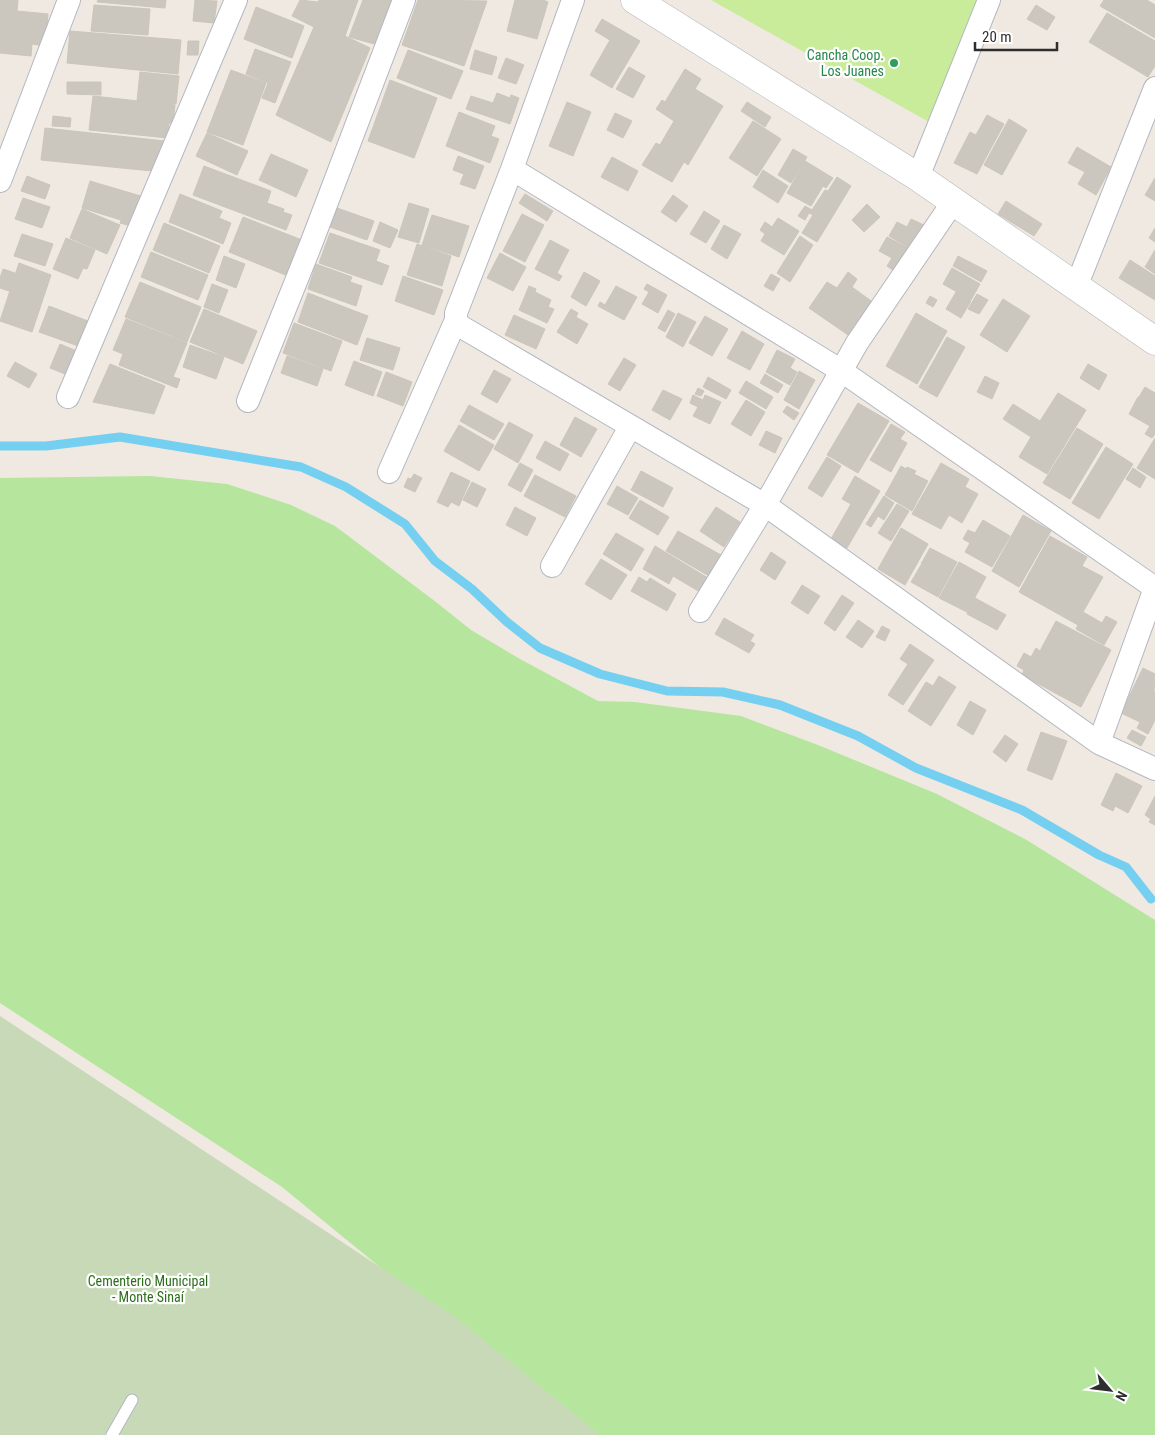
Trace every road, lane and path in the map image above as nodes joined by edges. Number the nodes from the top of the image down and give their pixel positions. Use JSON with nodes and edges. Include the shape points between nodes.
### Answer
{"nodes":[{"id":1,"x":69,"y":0,"type":"edge"},
{"id":2,"x":236,"y":0,"type":"edge"},
{"id":3,"x":404,"y":0,"type":"edge"},
{"id":4,"x":573,"y":0,"type":"edge"},
{"id":5,"x":634,"y":0,"type":"edge"},
{"id":6,"x":989,"y":0,"type":"edge"},
{"id":7,"x":1155,"y":88,"type":"edge"},
{"id":8,"x":512,"y":169,"type":"junction"},
{"id":9,"x":918,"y":177,"type":"junction"},
{"id":10,"x":0,"y":182,"type":"edge"},
{"id":11,"x":953,"y":202,"type":"junction"},
{"id":12,"x":1076,"y":287,"type":"junction"},
{"id":13,"x":456,"y":320,"type":"junction"},
{"id":14,"x":1155,"y":341,"type":"edge"},
{"id":15,"x":840,"y":370,"type":"junction"},
{"id":16,"x":68,"y":397,"type":"dead end"},
{"id":17,"x":248,"y":401,"type":"dead end"},
{"id":18,"x":630,"y":427,"type":"junction"},
{"id":19,"x":389,"y":472,"type":"dead end"},
{"id":20,"x":765,"y":505,"type":"junction"},
{"id":21,"x":552,"y":566,"type":"dead end"},
{"id":22,"x":1155,"y":588,"type":"edge"},
{"id":23,"x":700,"y":611,"type":"dead end"},
{"id":24,"x":1099,"y":743,"type":"junction"},
{"id":25,"x":1155,"y":769,"type":"edge"},
{"id":26,"x":132,"y":1400,"type":"dead end"},
{"id":27,"x":112,"y":1435,"type":"edge"}],
"edges":[{"from":1,"to":10,"type":"street"},
{"from":2,"to":16,"type":"street"},
{"from":3,"to":17,"type":"street"},
{"from":4,"to":8,"type":"street"},
{"from":5,"to":9,"type":"street"},
{"from":6,"to":9,"type":"street"},
{"from":7,"to":12,"type":"street"},
{"from":8,"to":13,"type":"street"},
{"from":8,"to":15,"type":"street"},
{"from":9,"to":11,"type":"street"},
{"from":11,"to":12,"type":"street"},
{"from":11,"to":15,"type":"street"},
{"from":12,"to":14,"type":"street"},
{"from":13,"to":18,"type":"street","via":[[460,326]]},
{"from":13,"to":19,"type":"street"},
{"from":15,"to":20,"type":"street"},
{"from":15,"to":22,"type":"street"},
{"from":18,"to":20,"type":"street"},
{"from":18,"to":21,"type":"street"},
{"from":20,"to":23,"type":"street"},
{"from":20,"to":24,"type":"street"},
{"from":22,"to":24,"type":"street"},
{"from":24,"to":25,"type":"street"},
{"from":26,"to":27,"type":"lane"}]}
